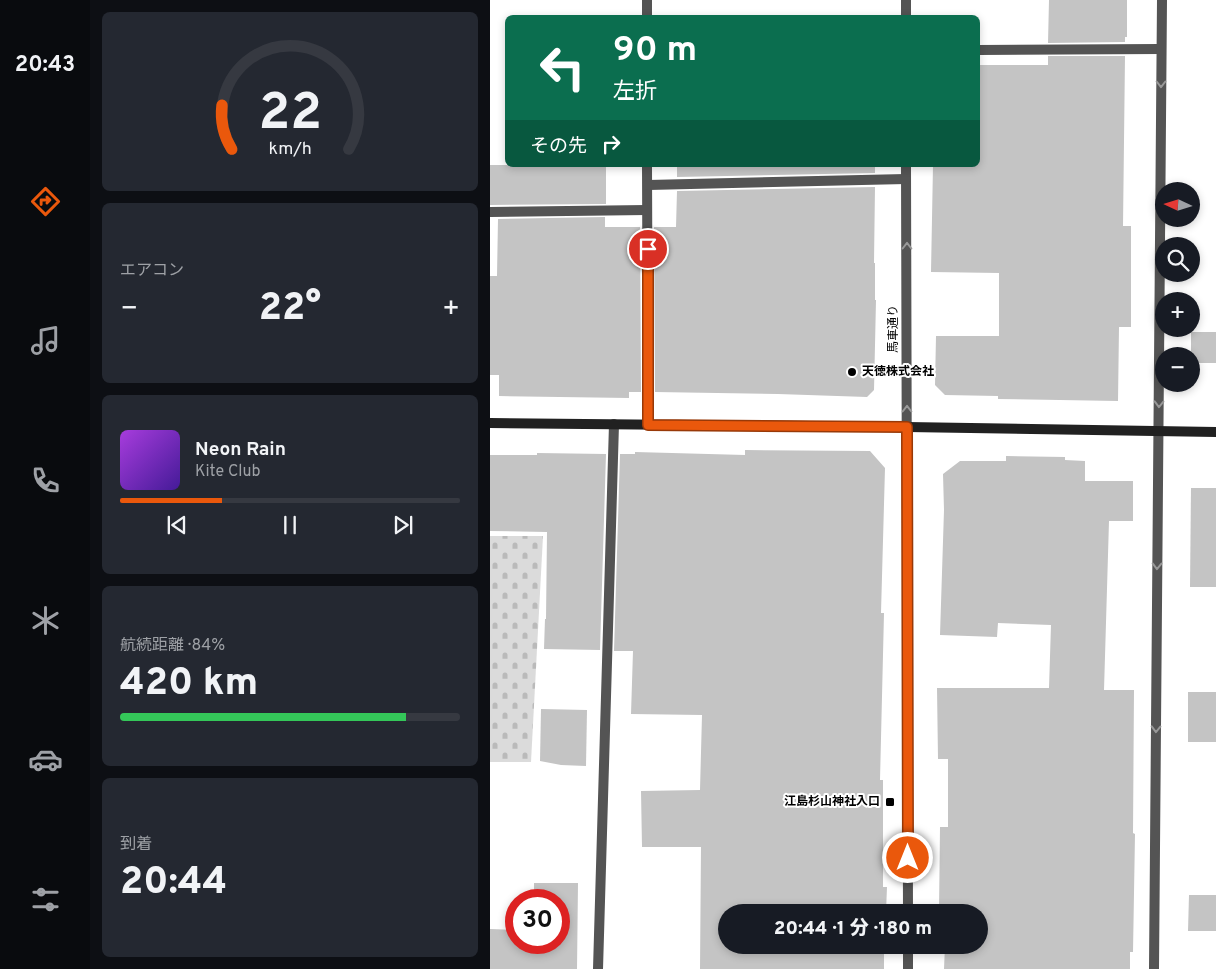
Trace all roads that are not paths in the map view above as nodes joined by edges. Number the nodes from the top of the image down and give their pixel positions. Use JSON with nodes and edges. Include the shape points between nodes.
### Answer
{"nodes":[{"id":1,"x":647,"y":0,"type":"edge"},
{"id":2,"x":906,"y":0,"type":"edge"},
{"id":3,"x":1162,"y":0,"type":"edge"},
{"id":4,"x":647,"y":15,"type":"edge"},
{"id":5,"x":906,"y":15,"type":"edge"},
{"id":6,"x":980,"y":50,"type":"edge"},
{"id":7,"x":1161,"y":50,"type":"junction"},
{"id":8,"x":648,"y":167,"type":"edge"},
{"id":9,"x":906,"y":167,"type":"edge"},
{"id":10,"x":906,"y":179,"type":"junction"},
{"id":11,"x":648,"y":185,"type":"junction"},
{"id":12,"x":647,"y":210,"type":"junction"},
{"id":13,"x":490,"y":212,"type":"edge"},
{"id":14,"x":490,"y":424,"type":"edge"},
{"id":15,"x":614,"y":424,"type":"junction"},
{"id":16,"x":648,"y":425,"type":"junction"},
{"id":17,"x":907,"y":427,"type":"junction"},
{"id":18,"x":1158,"y":430,"type":"junction"},
{"id":19,"x":1216,"y":432,"type":"edge"},
{"id":20,"x":908,"y":904,"type":"edge"},
{"id":21,"x":908,"y":954,"type":"edge"},
{"id":22,"x":598,"y":969,"type":"edge"},
{"id":23,"x":908,"y":969,"type":"edge"},
{"id":24,"x":1154,"y":969,"type":"edge"}],
"edges":[{"from":1,"to":4,"type":"street"},
{"from":2,"to":5,"type":"street"},
{"from":3,"to":7,"type":"street"},
{"from":6,"to":7,"type":"street"},
{"from":7,"to":18,"type":"street","one_way":true},
{"from":8,"to":11,"type":"street"},
{"from":9,"to":10,"type":"street","name":"馬車通り"},
{"from":10,"to":11,"type":"street"},
{"from":17,"to":10,"type":"street","name":"馬車通り","one_way":true},
{"from":11,"to":12,"type":"street"},
{"from":12,"to":13,"type":"street"},
{"from":12,"to":16,"type":"street"},
{"from":14,"to":15,"type":"street"},
{"from":15,"to":16,"type":"street"},
{"from":15,"to":22,"type":"street"},
{"from":16,"to":17,"type":"street"},
{"from":17,"to":18,"type":"street"},
{"from":17,"to":20,"type":"street","name":"馬車通り"},
{"from":18,"to":19,"type":"street"},
{"from":18,"to":24,"type":"street","one_way":true},
{"from":21,"to":23,"type":"street"}]}
